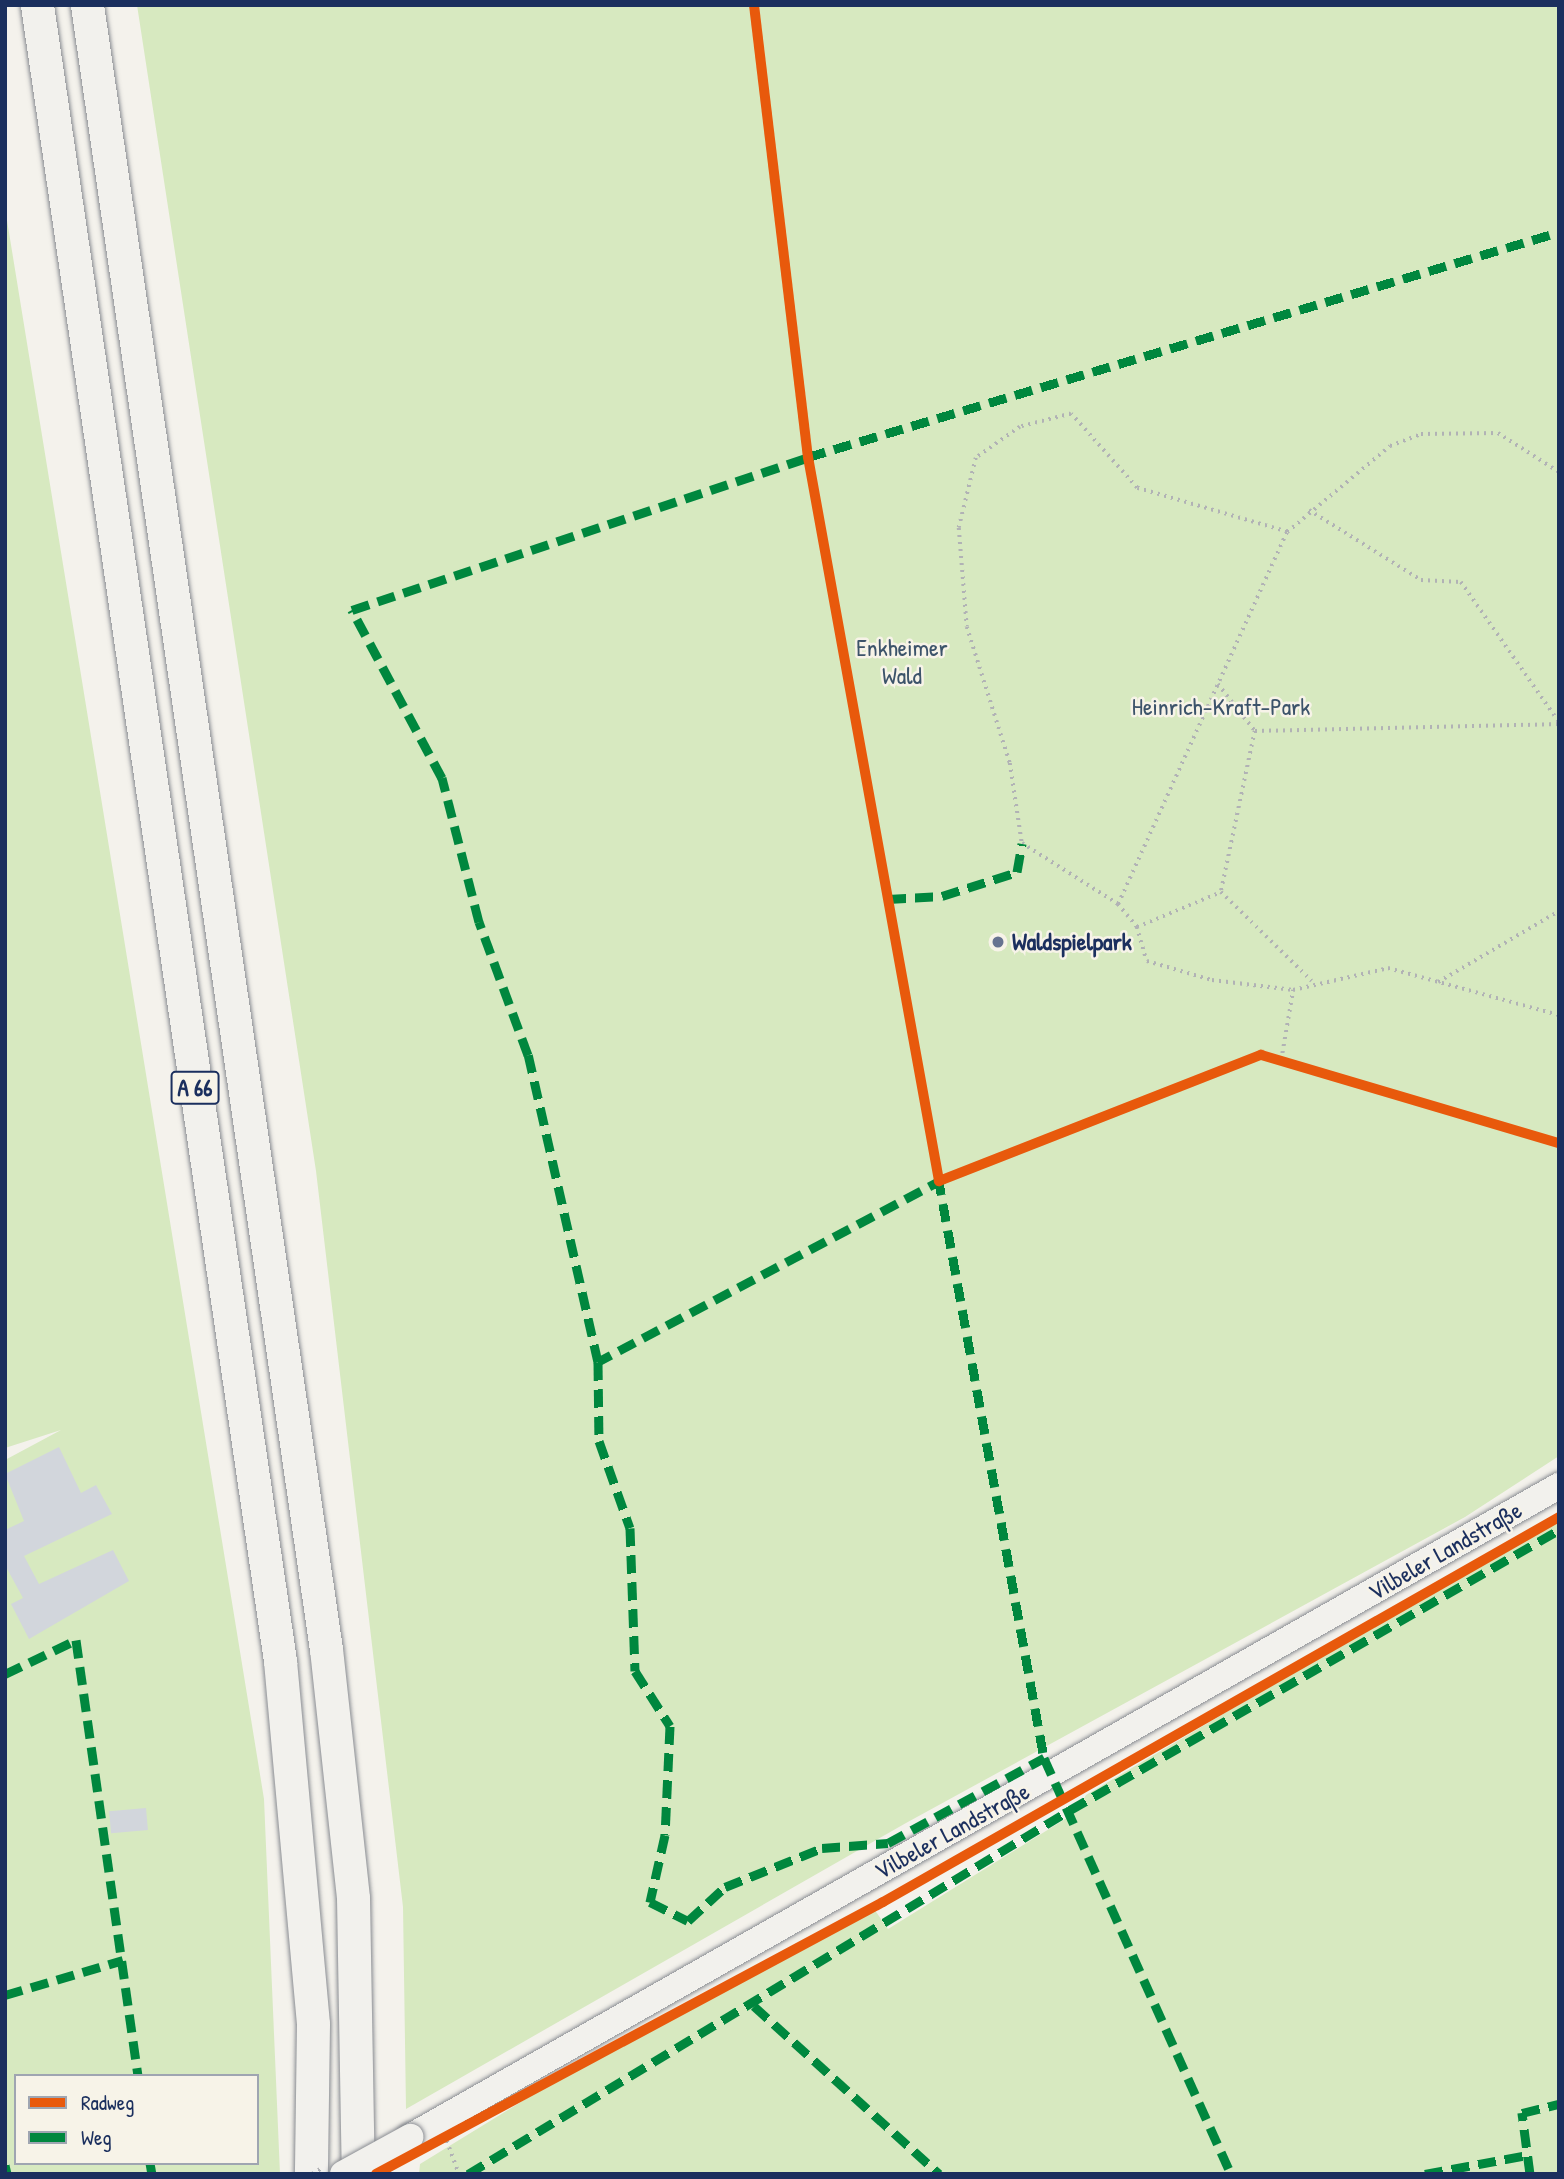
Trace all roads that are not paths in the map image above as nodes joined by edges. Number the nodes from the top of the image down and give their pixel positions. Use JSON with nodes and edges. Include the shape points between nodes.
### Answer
{"nodes":[{"id":1,"x":37,"y":5,"type":"edge"},
{"id":2,"x":87,"y":5,"type":"edge"},
{"id":3,"x":1559,"y":1486,"type":"edge"},
{"id":4,"x":311,"y":2174,"type":"edge"},
{"id":5,"x":344,"y":2174,"type":"edge"},
{"id":6,"x":358,"y":2174,"type":"edge"}],
"edges":[{"from":1,"to":4,"type":"highway","number":"A 66","via":[[280,1661],[313,2024]]},
{"from":2,"to":6,"type":"highway","number":"A 66","via":[[326,1649],[353,1898]]},
{"from":3,"to":5,"type":"main road","name":"Vilbeler Landstraße","bridge":true}]}
